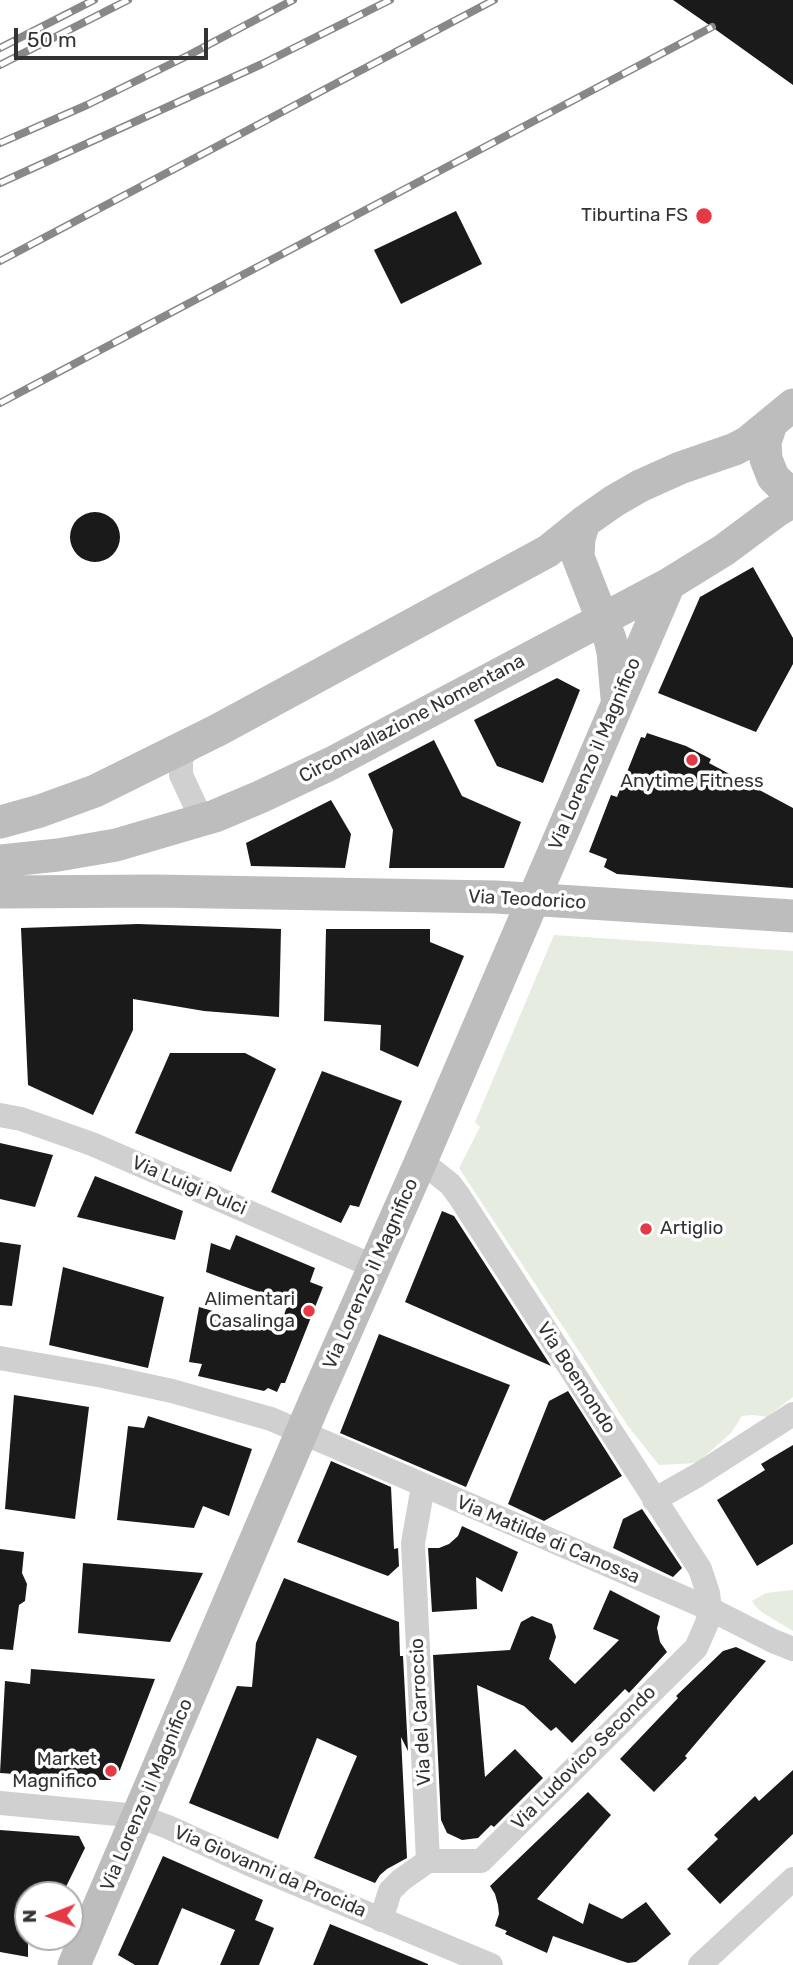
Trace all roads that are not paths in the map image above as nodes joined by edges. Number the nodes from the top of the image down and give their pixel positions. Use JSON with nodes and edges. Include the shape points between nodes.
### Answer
{"nodes":[{"id":1,"x":782,"y":415,"type":"edge"},
{"id":2,"x":793,"y":494,"type":"edge"},
{"id":3,"x":793,"y":501,"type":"edge"},
{"id":4,"x":584,"y":522,"type":"junction"},
{"id":5,"x":669,"y":584,"type":"junction"},
{"id":6,"x":603,"y":618,"type":"junction"},
{"id":7,"x":618,"y":700,"type":"junction"},
{"id":8,"x":191,"y":743,"type":"junction"},
{"id":9,"x":202,"y":820,"type":"junction"},
{"id":10,"x":0,"y":822,"type":"edge"},
{"id":11,"x":0,"y":861,"type":"edge"},
{"id":12,"x":0,"y":892,"type":"edge"},
{"id":13,"x":533,"y":898,"type":"junction"},
{"id":14,"x":793,"y":916,"type":"edge"},
{"id":15,"x":0,"y":1115,"type":"edge"},
{"id":16,"x":421,"y":1161,"type":"junction"},
{"id":17,"x":375,"y":1267,"type":"junction"},
{"id":18,"x":0,"y":1358,"type":"edge"},
{"id":19,"x":793,"y":1414,"type":"edge"},
{"id":20,"x":302,"y":1432,"type":"junction"},
{"id":21,"x":423,"y":1486,"type":"junction"},
{"id":22,"x":654,"y":1500,"type":"junction"},
{"id":23,"x":710,"y":1609,"type":"junction"},
{"id":24,"x":793,"y":1649,"type":"edge"},
{"id":25,"x":0,"y":1804,"type":"edge"},
{"id":26,"x":138,"y":1816,"type":"junction"},
{"id":27,"x":428,"y":1861,"type":"junction"},
{"id":28,"x":793,"y":1879,"type":"edge"},
{"id":29,"x":381,"y":1920,"type":"junction"},
{"id":30,"x":74,"y":1965,"type":"edge"},
{"id":31,"x":491,"y":1965,"type":"edge"},
{"id":32,"x":700,"y":1965,"type":"edge"}],
"edges":[{"from":1,"to":2,"type":"street","via":[[765,442],[766,459],[776,481]]},
{"from":1,"to":4,"type":"street","via":[[734,449],[640,486]]},
{"from":3,"to":5,"type":"street","name":"Circonvallazione Nomentana"},
{"from":4,"to":6,"type":"street","via":[[578,557]]},
{"from":4,"to":8,"type":"street","via":[[540,556]]},
{"from":5,"to":6,"type":"street","name":"Circonvallazione Nomentana"},
{"from":5,"to":7,"type":"street","name":"Via Lorenzo il Magnifico"},
{"from":6,"to":7,"type":"street","via":[[613,652]]},
{"from":6,"to":9,"type":"street","name":"Circonvallazione Nomentana","via":[[332,763]]},
{"from":7,"to":13,"type":"street","name":"Via Lorenzo il Magnifico"},
{"from":8,"to":9,"type":"street","via":[[181,759],[181,775]]},
{"from":8,"to":10,"type":"street","via":[[95,791]]},
{"from":9,"to":11,"type":"street","name":"Circonvallazione Nomentana","via":[[116,845]]},
{"from":12,"to":13,"type":"street","name":"Via Teodorico"},
{"from":13,"to":14,"type":"street","name":"Via Teodorico"},
{"from":13,"to":16,"type":"street","name":"Via Lorenzo il Magnifico"},
{"from":15,"to":17,"type":"street","name":"Via Luigi Pulci","via":[[92,1144]]},
{"from":16,"to":17,"type":"street","name":"Via Lorenzo il Magnifico"},
{"from":16,"to":22,"type":"street","name":"Via Boemondo","via":[[459,1196]]},
{"from":17,"to":20,"type":"street","name":"Via Lorenzo il Magnifico"},
{"from":18,"to":20,"type":"street","name":"Via Matilde di Canossa","via":[[172,1391]]},
{"from":19,"to":22,"type":"street"},
{"from":20,"to":21,"type":"street","name":"Via Matilde di Canossa"},
{"from":20,"to":26,"type":"street","name":"Via Lorenzo il Magnifico"},
{"from":21,"to":23,"type":"street","name":"Via Matilde di Canossa"},
{"from":21,"to":27,"type":"street","name":"Via del Carroccio","via":[[413,1543]]},
{"from":22,"to":23,"type":"street","name":"Via Boemondo","via":[[700,1569]]},
{"from":23,"to":24,"type":"street","name":"Via Matilde di Canossa"},
{"from":23,"to":27,"type":"street","name":"Via Ludovico Secondo","via":[[696,1648],[481,1861]]},
{"from":25,"to":26,"type":"street","name":"Via Giovanni da Procida"},
{"from":26,"to":29,"type":"street","name":"Via Giovanni da Procida"},
{"from":26,"to":30,"type":"street","name":"Via Lorenzo il Magnifico"},
{"from":27,"to":29,"type":"street","via":[[390,1891]]},
{"from":28,"to":32,"type":"street"},
{"from":29,"to":31,"type":"street","name":"Via Giovanni da Procida"}]}
